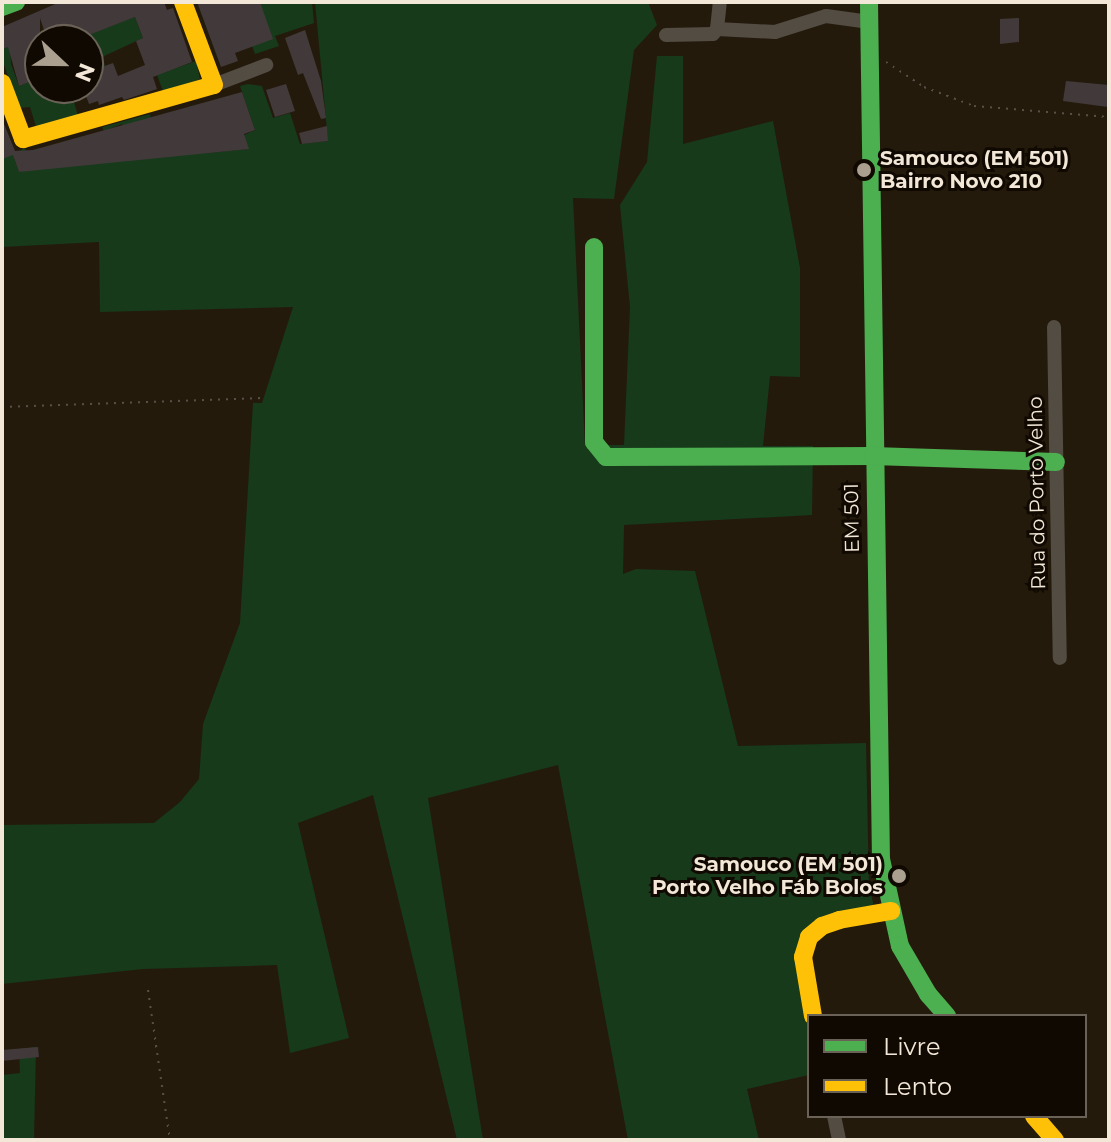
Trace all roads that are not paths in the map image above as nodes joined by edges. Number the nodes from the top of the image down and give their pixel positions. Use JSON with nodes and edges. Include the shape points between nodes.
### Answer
{"nodes":[{"id":1,"x":16,"y":2,"type":"edge"},
{"id":2,"x":183,"y":2,"type":"edge"},
{"id":3,"x":720,"y":2,"type":"edge"},
{"id":4,"x":869,"y":2,"type":"edge"},
{"id":5,"x":2,"y":7,"type":"edge"},
{"id":6,"x":870,"y":22,"type":"junction"},
{"id":7,"x":717,"y":29,"type":"junction"},
{"id":8,"x":666,"y":35,"type":"dead end"},
{"id":9,"x":266,"y":65,"type":"dead end"},
{"id":10,"x":2,"y":83,"type":"edge"},
{"id":11,"x":214,"y":85,"type":"junction"},
{"id":12,"x":594,"y":247,"type":"dead end"},
{"id":13,"x":1054,"y":327,"type":"dead end"},
{"id":14,"x":873,"y":456,"type":"junction"},
{"id":15,"x":1056,"y":462,"type":"junction"},
{"id":16,"x":1060,"y":658,"type":"dead end"},
{"id":17,"x":891,"y":911,"type":"junction"},
{"id":18,"x":813,"y":1014,"type":"edge"},
{"id":19,"x":945,"y":1014,"type":"edge"},
{"id":20,"x":834,"y":1118,"type":"edge"},
{"id":21,"x":1036,"y":1118,"type":"edge"},
{"id":22,"x":839,"y":1140,"type":"edge"},
{"id":23,"x":1055,"y":1140,"type":"edge"}],
"edges":[{"from":1,"to":5,"type":"street"},
{"from":2,"to":11,"type":"street"},
{"from":3,"to":7,"type":"street"},
{"from":4,"to":6,"type":"street","name":"EM 501","number":"EM 501"},
{"from":6,"to":7,"type":"street","via":[[826,16],[775,32]]},
{"from":6,"to":14,"type":"street","name":"EM 501","number":"EM 501"},
{"from":7,"to":8,"type":"street","via":[[713,34]]},
{"from":9,"to":11,"type":"street"},
{"from":10,"to":11,"type":"street","via":[[23,139]]},
{"from":12,"to":14,"type":"street","via":[[594,442],[606,457]]},
{"from":13,"to":15,"type":"street","name":"Rua do Porto Velho"},
{"from":14,"to":15,"type":"street"},
{"from":14,"to":17,"type":"street","name":"EM 501","number":"EM 501","via":[[879,827]]},
{"from":15,"to":16,"type":"street","name":"Rua do Porto Velho"},
{"from":17,"to":18,"type":"street","via":[[839,920],[809,937],[803,957]]},
{"from":17,"to":19,"type":"street","name":"EM 501","number":"EM 501","via":[[900,946]]},
{"from":20,"to":22,"type":"street"},
{"from":21,"to":23,"type":"street"}]}
